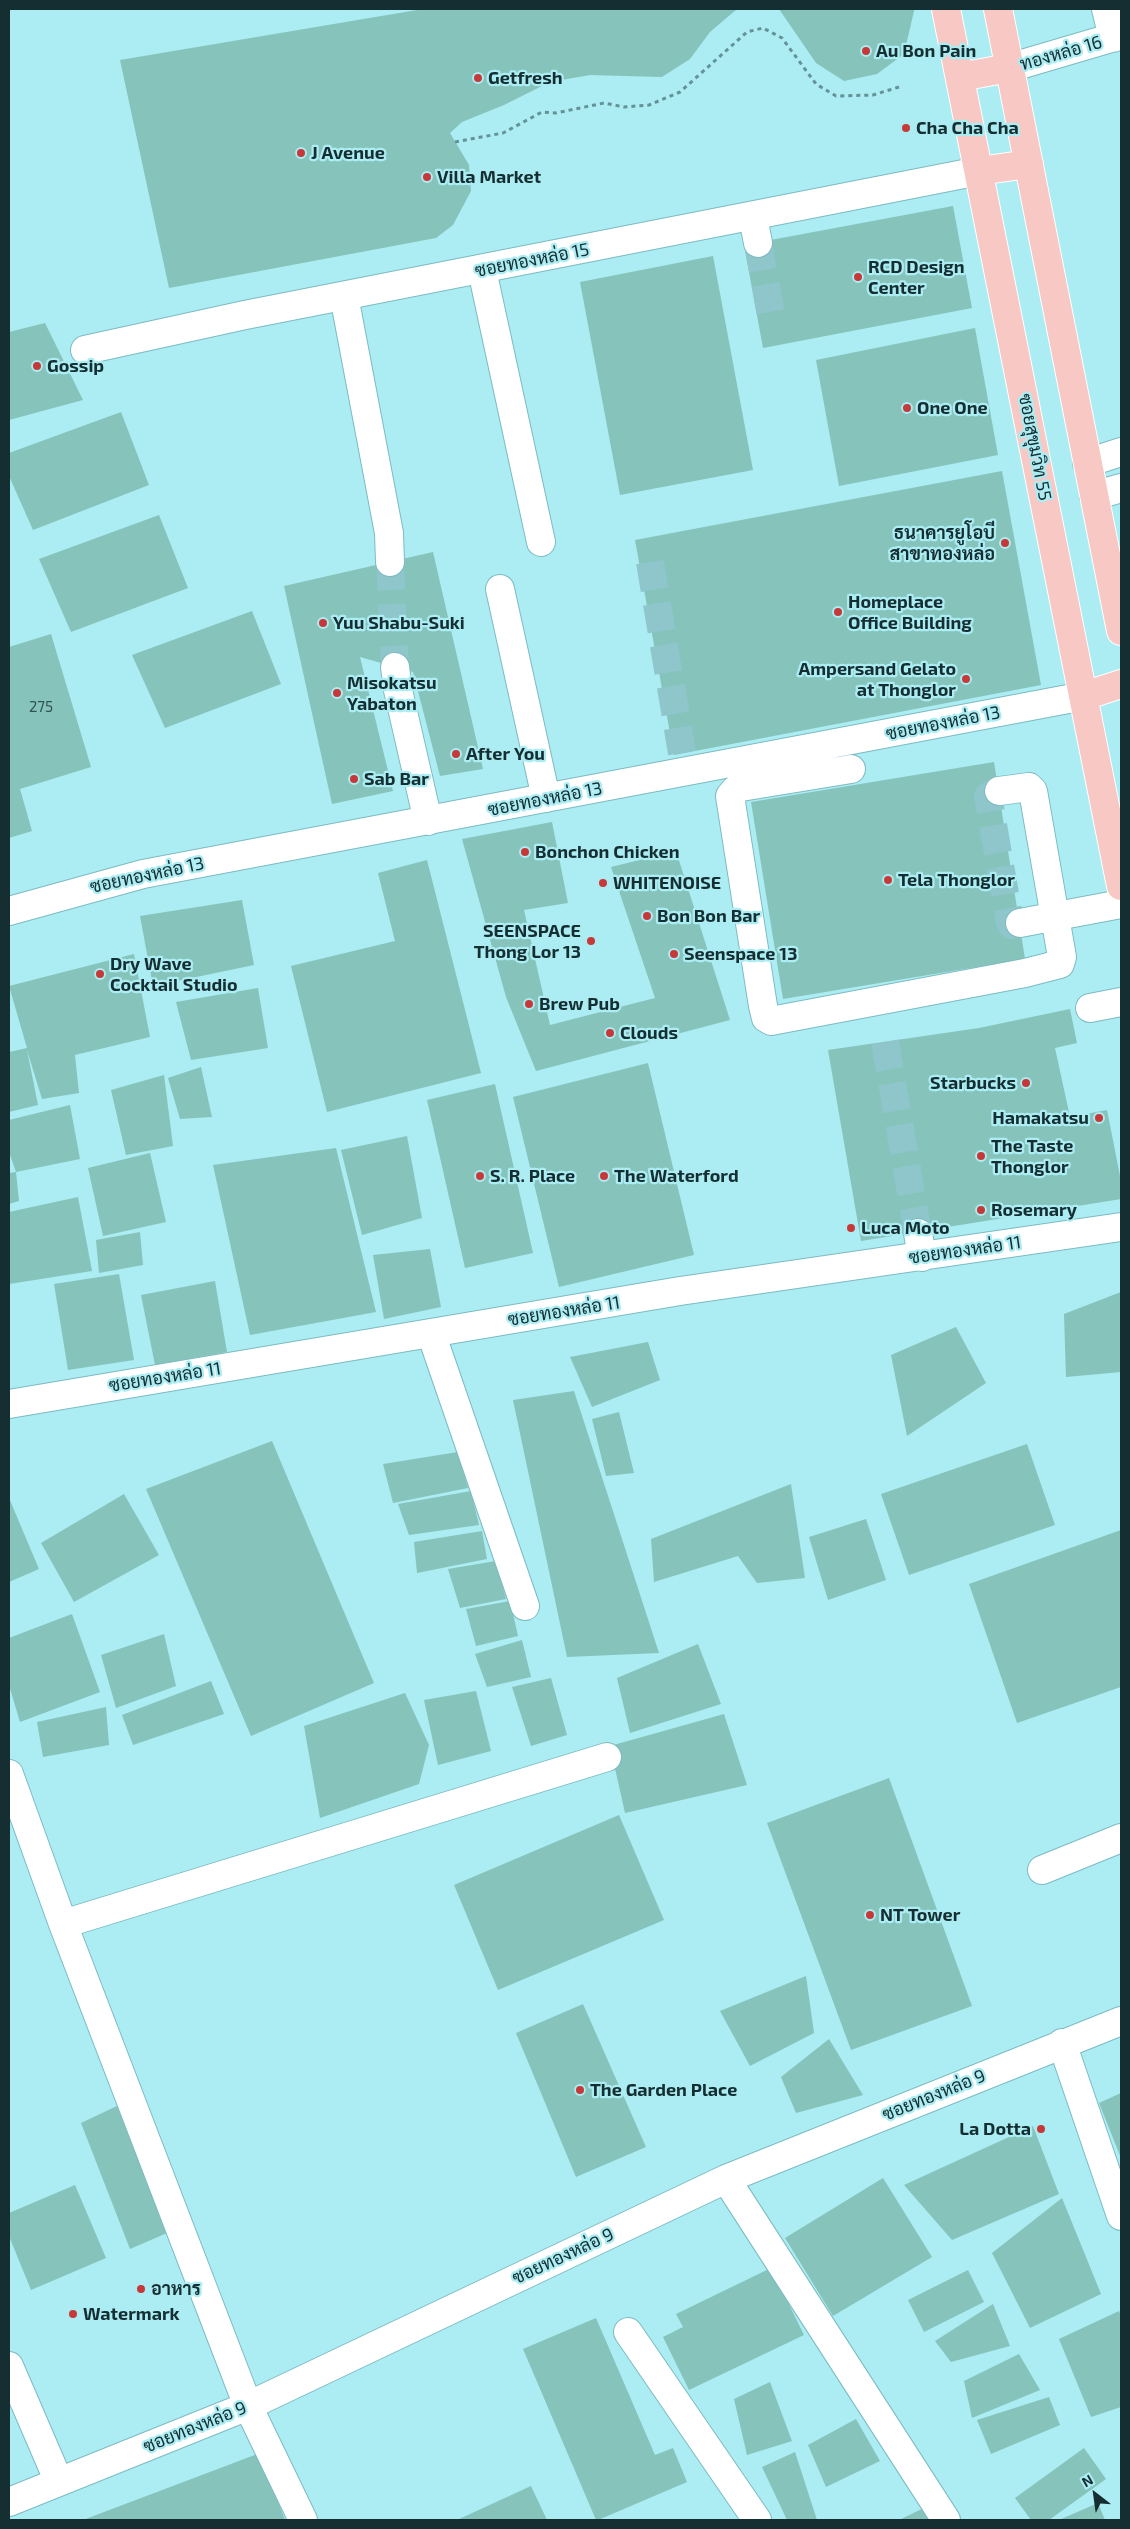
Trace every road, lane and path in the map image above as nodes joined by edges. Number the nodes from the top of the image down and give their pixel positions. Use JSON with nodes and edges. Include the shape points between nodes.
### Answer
{"nodes":[{"id":1,"x":946,"y":9,"type":"edge"},
{"id":2,"x":998,"y":9,"type":"edge"},
{"id":3,"x":1106,"y":9,"type":"edge"},
{"id":4,"x":1117,"y":36,"type":"edge"},
{"id":5,"x":1009,"y":68,"type":"junction"},
{"id":6,"x":960,"y":77,"type":"junction"},
{"id":7,"x":899,"y":87,"type":"dead end"},
{"id":8,"x":455,"y":142,"type":"dead end"},
{"id":9,"x":1029,"y":164,"type":"junction"},
{"id":10,"x":979,"y":171,"type":"junction"},
{"id":11,"x":482,"y":270,"type":"junction"},
{"id":12,"x":344,"y":296,"type":"junction"},
{"id":13,"x":85,"y":350,"type":"dead end"},
{"id":14,"x":1121,"y":452,"type":"edge"},
{"id":15,"x":1087,"y":462,"type":"junction"},
{"id":16,"x":1121,"y":488,"type":"edge"},
{"id":17,"x":1094,"y":496,"type":"junction"},
{"id":18,"x":541,"y":542,"type":"dead end"},
{"id":19,"x":390,"y":562,"type":"tunnel mouth"},
{"id":20,"x":500,"y":589,"type":"dead end"},
{"id":21,"x":1121,"y":631,"type":"edge"},
{"id":22,"x":395,"y":667,"type":"tunnel mouth"},
{"id":23,"x":1121,"y":684,"type":"edge"},
{"id":24,"x":1084,"y":696,"type":"junction"},
{"id":25,"x":850,"y":769,"type":"dead end"},
{"id":26,"x":999,"y":792,"type":"dead end"},
{"id":27,"x":546,"y":798,"type":"junction"},
{"id":28,"x":428,"y":820,"type":"junction"},
{"id":29,"x":1121,"y":886,"type":"edge"},
{"id":30,"x":1121,"y":904,"type":"edge"},
{"id":31,"x":9,"y":911,"type":"edge"},
{"id":32,"x":1055,"y":918,"type":"junction"},
{"id":33,"x":1020,"y":923,"type":"dead end"},
{"id":34,"x":1121,"y":1002,"type":"edge"},
{"id":35,"x":1090,"y":1008,"type":"dead end"},
{"id":36,"x":1121,"y":1227,"type":"edge"},
{"id":37,"x":431,"y":1333,"type":"junction"},
{"id":38,"x":9,"y":1404,"type":"edge"},
{"id":39,"x":525,"y":1606,"type":"dead end"},
{"id":40,"x":607,"y":1757,"type":"dead end"},
{"id":41,"x":9,"y":1774,"type":"edge"},
{"id":42,"x":1121,"y":1838,"type":"edge"},
{"id":43,"x":1042,"y":1870,"type":"dead end"},
{"id":44,"x":63,"y":1924,"type":"junction"},
{"id":45,"x":1121,"y":2021,"type":"edge"},
{"id":46,"x":1062,"y":2043,"type":"junction"},
{"id":47,"x":726,"y":2179,"type":"junction"},
{"id":48,"x":1121,"y":2216,"type":"edge"},
{"id":49,"x":628,"y":2332,"type":"dead end"},
{"id":50,"x":9,"y":2366,"type":"edge"},
{"id":51,"x":248,"y":2406,"type":"junction"},
{"id":52,"x":60,"y":2482,"type":"junction"},
{"id":53,"x":9,"y":2502,"type":"edge"},
{"id":54,"x":304,"y":2520,"type":"edge"},
{"id":55,"x":757,"y":2520,"type":"edge"},
{"id":56,"x":946,"y":2520,"type":"edge"}],
"edges":[{"from":1,"to":6,"type":"main road","name":"ซอยสุขุมวิท 55"},
{"from":2,"to":5,"type":"main road"},
{"from":3,"to":4,"type":"street"},
{"from":4,"to":5,"type":"street","name":"ทองหล่อ 16"},
{"from":5,"to":6,"type":"main road"},
{"from":5,"to":9,"type":"main road"},
{"from":6,"to":10,"type":"main road","name":"ซอยสุขุมวิท 55"},
{"from":7,"to":8,"type":"path","via":[[873,95],[836,96],[816,84],[782,38],[763,28],[747,32],[680,92],[649,105],[624,107],[604,103],[556,113],[542,112],[503,134]]},
{"from":9,"to":10,"type":"main road"},
{"from":9,"to":15,"type":"main road"},
{"from":10,"to":11,"type":"street","name":"ซอยทองหล่อ 15","via":[[755,230]]},
{"from":10,"to":24,"type":"main road","name":"ซอยสุขุมวิท 55"},
{"from":11,"to":12,"type":"street","name":"ซอยทองหล่อ 15"},
{"from":11,"to":18,"type":"street"},
{"from":12,"to":13,"type":"street","name":"ซอยทองหล่อ 15"},
{"from":12,"to":19,"type":"street","via":[[389,534]]},
{"from":14,"to":15,"type":"street"},
{"from":15,"to":17,"type":"main road"},
{"from":16,"to":17,"type":"street"},
{"from":17,"to":21,"type":"main road"},
{"from":20,"to":27,"type":"street"},
{"from":22,"to":28,"type":"street"},
{"from":23,"to":24,"type":"main road"},
{"from":24,"to":27,"type":"street","name":"ซอยทองหล่อ 13","via":[[684,763]]},
{"from":24,"to":29,"type":"main road","name":"ซอยสุขุมวิท 55"},
{"from":25,"to":32,"type":"street","via":[[741,787],[730,796],[763,1006],[768,1020],[777,1021],[1057,966],[1062,957]]},
{"from":26,"to":32,"type":"street","via":[[1029,787],[1034,791]]},
{"from":27,"to":28,"type":"street","name":"ซอยทองหล่อ 13"},
{"from":28,"to":31,"type":"street","name":"ซอยทองหล่อ 13","via":[[143,874]]},
{"from":30,"to":32,"type":"street"},
{"from":32,"to":33,"type":"street"},
{"from":34,"to":35,"type":"street"},
{"from":36,"to":37,"type":"street","name":"ซอยทองหล่อ 11","via":[[920,1245],[680,1291]]},
{"from":37,"to":38,"type":"street","name":"ซอยทองหล่อ 11"},
{"from":37,"to":39,"type":"street"},
{"from":40,"to":44,"type":"street"},
{"from":41,"to":44,"type":"street"},
{"from":42,"to":43,"type":"street"},
{"from":44,"to":51,"type":"street"},
{"from":45,"to":46,"type":"street","name":"ซอยทองหล่อ 9"},
{"from":46,"to":47,"type":"street","name":"ซอยทองหล่อ 9"},
{"from":46,"to":48,"type":"street"},
{"from":47,"to":51,"type":"street","name":"ซอยทองหล่อ 9"},
{"from":47,"to":56,"type":"street"},
{"from":49,"to":55,"type":"street"},
{"from":50,"to":52,"type":"street"},
{"from":51,"to":52,"type":"street","name":"ซอยทองหล่อ 9"},
{"from":51,"to":54,"type":"street"},
{"from":52,"to":53,"type":"street","name":"ซอยทองหล่อ 9"}]}
